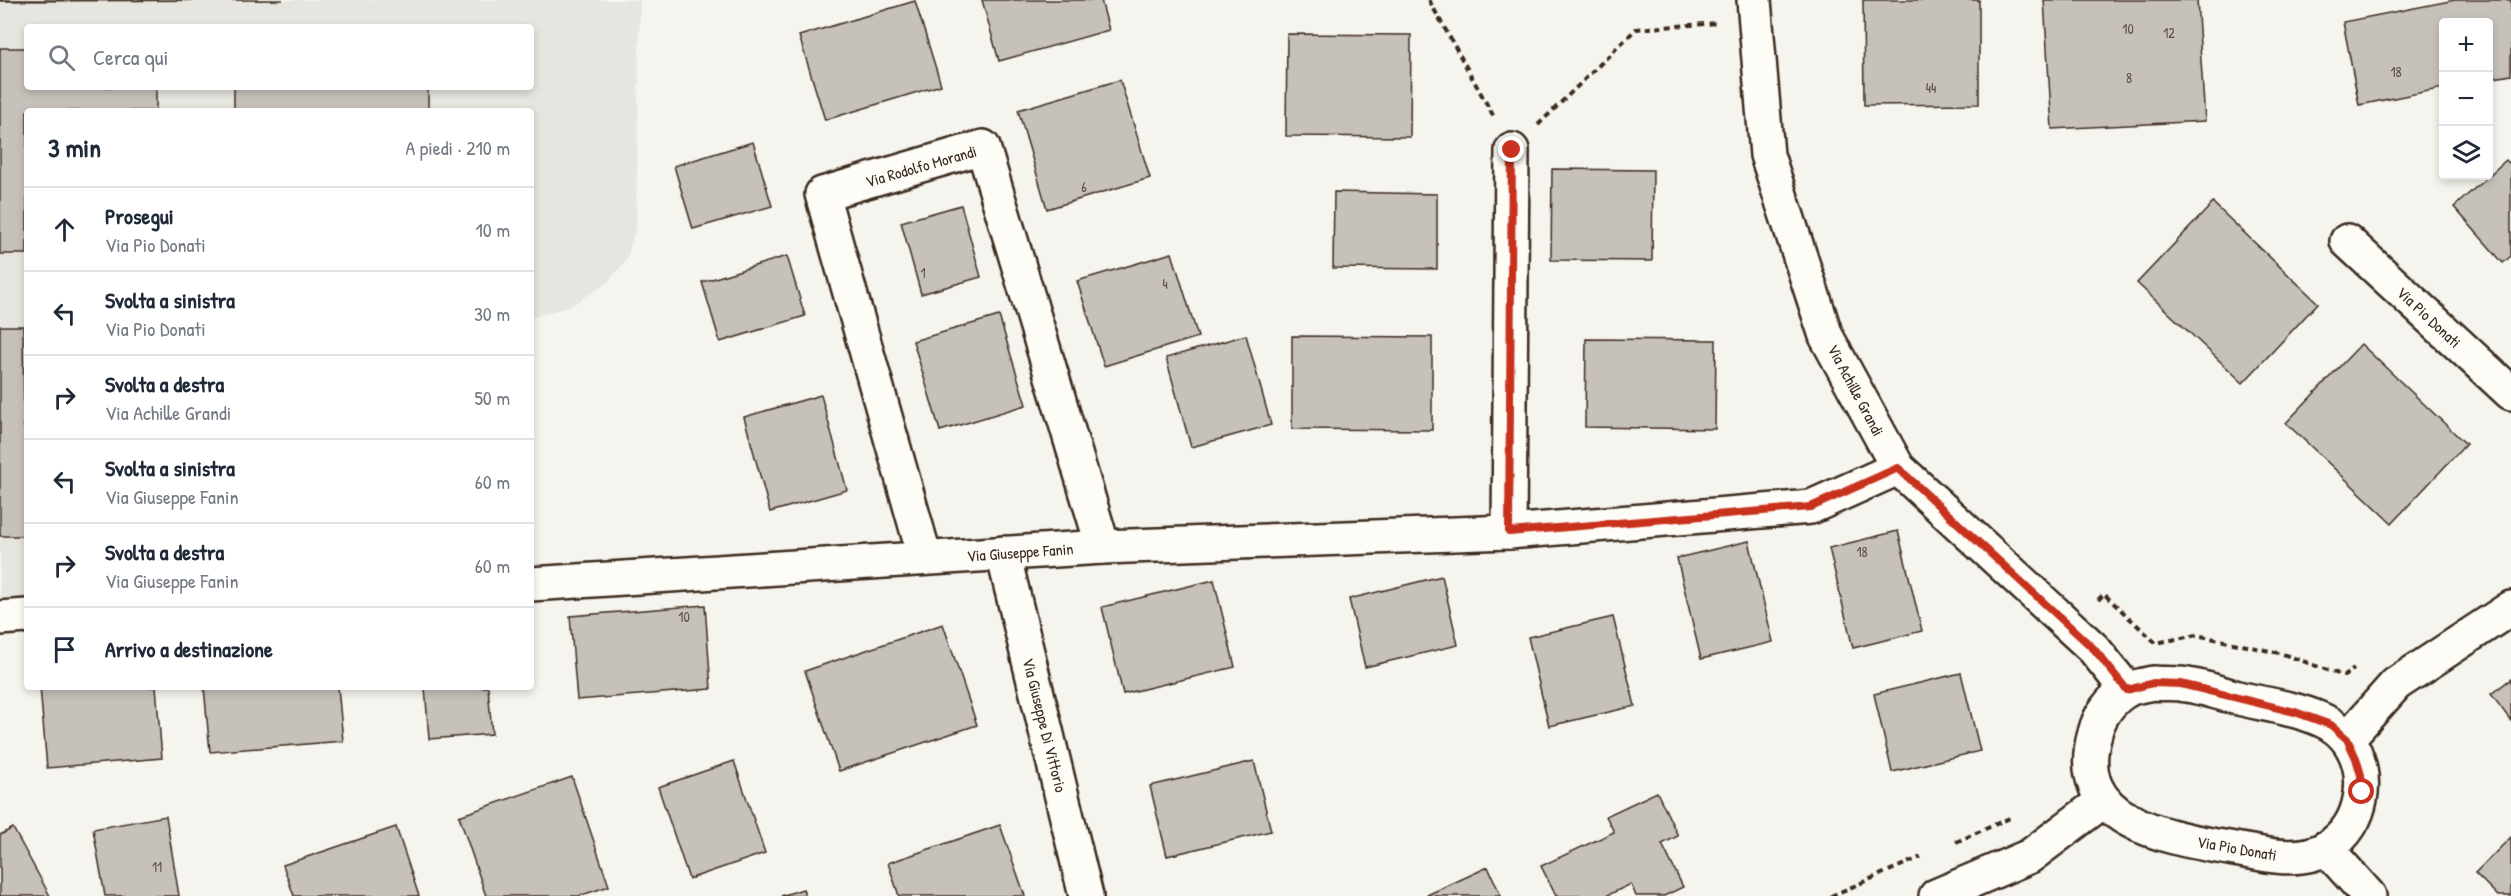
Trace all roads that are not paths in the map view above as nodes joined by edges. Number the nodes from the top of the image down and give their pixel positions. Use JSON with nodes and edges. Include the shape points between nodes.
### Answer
{"nodes":[{"id":1,"x":1754,"y":0,"type":"edge"},
{"id":2,"x":1512,"y":150,"type":"road end"},
{"id":3,"x":2347,"y":241,"type":"dead end"},
{"id":4,"x":2511,"y":393,"type":"edge"},
{"id":5,"x":1898,"y":468,"type":"junction"},
{"id":6,"x":1509,"y":532,"type":"junction"},
{"id":7,"x":1102,"y":547,"type":"junction"},
{"id":8,"x":1003,"y":553,"type":"junction"},
{"id":9,"x":925,"y":558,"type":"junction"},
{"id":10,"x":534,"y":584,"type":"edge"},
{"id":11,"x":2511,"y":608,"type":"edge"},
{"id":12,"x":24,"y":616,"type":"edge"},
{"id":13,"x":0,"y":618,"type":"edge"},
{"id":14,"x":2127,"y":690,"type":"junction"},
{"id":15,"x":2347,"y":739,"type":"junction"},
{"id":16,"x":2103,"y":801,"type":"junction"},
{"id":17,"x":2326,"y":848,"type":"junction"},
{"id":18,"x":1086,"y":896,"type":"edge"},
{"id":19,"x":1935,"y":896,"type":"edge"},
{"id":20,"x":2369,"y":896,"type":"edge"}],
"edges":[{"from":1,"to":5,"type":"street","name":"Via Achille Grandi","via":[[1767,155],[1826,336]]},
{"from":2,"to":6,"type":"street"},
{"from":3,"to":4,"type":"street","name":"Via Pio Donati"},
{"from":5,"to":6,"type":"street","name":"Via Giuseppe Fanin","via":[[1811,507]]},
{"from":5,"to":14,"type":"street","name":"Via Achille Grandi","via":[[2094,649]]},
{"from":6,"to":7,"type":"street","name":"Via Giuseppe Fanin"},
{"from":7,"to":8,"type":"street","name":"Via Giuseppe Fanin"},
{"from":7,"to":9,"type":"street","name":"Via Rodolfo Morandi","via":[[983,147],[822,194]]},
{"from":8,"to":9,"type":"street","name":"Via Giuseppe Fanin"},
{"from":8,"to":18,"type":"street","name":"Via Giuseppe Di Vittorio"},
{"from":9,"to":10,"type":"street","name":"Via Giuseppe Fanin"},
{"from":11,"to":15,"type":"street","via":[[2396,684]]},
{"from":12,"to":13,"type":"street"},
{"from":14,"to":15,"type":"street","via":[[2153,683],[2181,684],[2318,719]]},
{"from":14,"to":16,"type":"street","via":[[2098,720],[2093,739],[2094,780]]},
{"from":15,"to":17,"type":"street","name":"Via Pio Donati","via":[[2361,775],[2360,806],[2345,833]]},
{"from":16,"to":17,"type":"street","name":"Via Pio Donati","via":[[2127,821],[2157,832],[2268,855],[2296,857]]},
{"from":16,"to":19,"type":"street","via":[[2030,856]]},
{"from":17,"to":20,"type":"street"}]}
